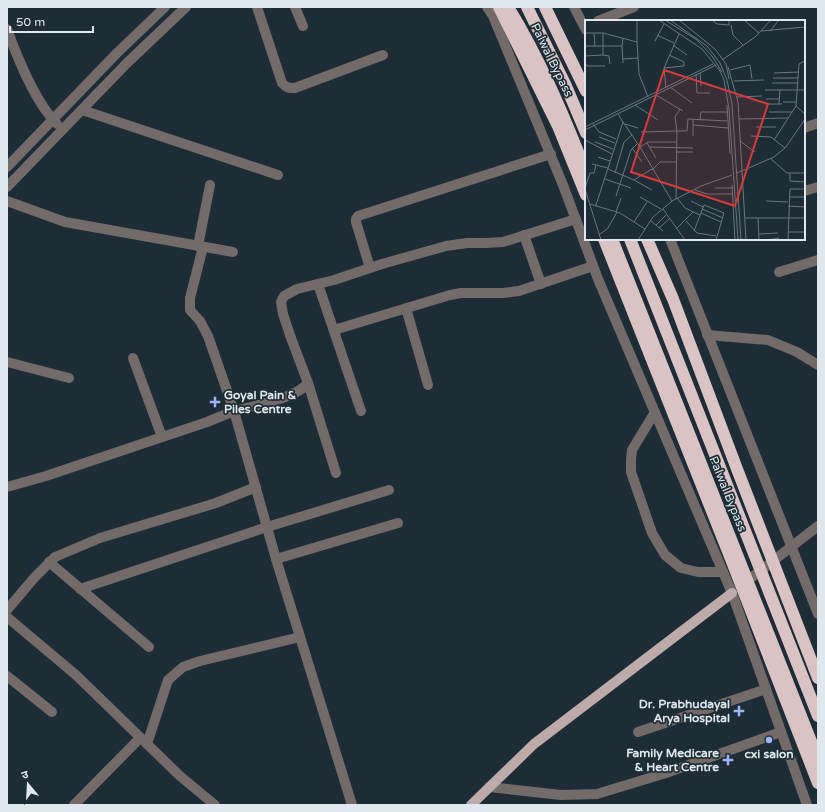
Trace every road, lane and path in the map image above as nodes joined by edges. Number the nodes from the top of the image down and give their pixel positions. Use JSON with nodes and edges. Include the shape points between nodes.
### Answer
{"nodes":[{"id":1,"x":165,"y":7,"type":"edge"},
{"id":2,"x":186,"y":7,"type":"edge"},
{"id":3,"x":257,"y":7,"type":"edge"},
{"id":4,"x":295,"y":7,"type":"edge"},
{"id":5,"x":487,"y":7,"type":"edge"},
{"id":6,"x":499,"y":7,"type":"edge"},
{"id":7,"x":508,"y":7,"type":"edge"},
{"id":8,"x":526,"y":7,"type":"edge"},
{"id":9,"x":545,"y":7,"type":"edge"},
{"id":10,"x":574,"y":7,"type":"edge"},
{"id":11,"x":634,"y":7,"type":"edge"},
{"id":12,"x":601,"y":20,"type":"edge"},
{"id":13,"x":303,"y":26,"type":"dead end"},
{"id":14,"x":585,"y":27,"type":"edge"},
{"id":15,"x":7,"y":29,"type":"edge"},
{"id":16,"x":383,"y":55,"type":"dead end"},
{"id":17,"x":585,"y":89,"type":"edge"},
{"id":18,"x":82,"y":110,"type":"junction"},
{"id":19,"x":53,"y":120,"type":"junction"},
{"id":20,"x":818,"y":123,"type":"edge"},
{"id":21,"x":805,"y":128,"type":"edge"},
{"id":22,"x":63,"y":130,"type":"junction"},
{"id":23,"x":585,"y":131,"type":"edge"},
{"id":24,"x":551,"y":154,"type":"junction"},
{"id":25,"x":7,"y":166,"type":"edge"},
{"id":26,"x":585,"y":169,"type":"edge"},
{"id":27,"x":278,"y":174,"type":"dead end"},
{"id":28,"x":210,"y":185,"type":"dead end"},
{"id":29,"x":7,"y":187,"type":"edge"},
{"id":30,"x":818,"y":187,"type":"edge"},
{"id":31,"x":805,"y":191,"type":"edge"},
{"id":32,"x":585,"y":193,"type":"edge"},
{"id":33,"x":7,"y":202,"type":"edge"},
{"id":34,"x":576,"y":220,"type":"junction"},
{"id":35,"x":524,"y":236,"type":"junction"},
{"id":36,"x":604,"y":240,"type":"edge"},
{"id":37,"x":612,"y":240,"type":"edge"},
{"id":38,"x":630,"y":240,"type":"edge"},
{"id":39,"x":647,"y":240,"type":"edge"},
{"id":40,"x":670,"y":240,"type":"edge"},
{"id":41,"x":201,"y":247,"type":"junction"},
{"id":42,"x":233,"y":252,"type":"dead end"},
{"id":43,"x":818,"y":260,"type":"edge"},
{"id":44,"x":593,"y":266,"type":"junction"},
{"id":45,"x":370,"y":268,"type":"junction"},
{"id":46,"x":779,"y":272,"type":"dead end"},
{"id":47,"x":318,"y":284,"type":"junction"},
{"id":48,"x":541,"y":284,"type":"junction"},
{"id":49,"x":406,"y":308,"type":"junction"},
{"id":50,"x":334,"y":330,"type":"junction"},
{"id":51,"x":707,"y":335,"type":"junction"},
{"id":52,"x":133,"y":358,"type":"dead end"},
{"id":53,"x":7,"y":362,"type":"edge"},
{"id":54,"x":818,"y":365,"type":"edge"},
{"id":55,"x":69,"y":378,"type":"dead end"},
{"id":56,"x":308,"y":383,"type":"junction"},
{"id":57,"x":428,"y":385,"type":"dead end"},
{"id":58,"x":234,"y":411,"type":"junction"},
{"id":59,"x":361,"y":411,"type":"dead end"},
{"id":60,"x":655,"y":412,"type":"junction"},
{"id":61,"x":162,"y":437,"type":"junction"},
{"id":62,"x":336,"y":473,"type":"dead end"},
{"id":63,"x":7,"y":487,"type":"edge"},
{"id":64,"x":256,"y":487,"type":"junction"},
{"id":65,"x":389,"y":490,"type":"dead end"},
{"id":66,"x":398,"y":523,"type":"dead end"},
{"id":67,"x":818,"y":526,"type":"edge"},
{"id":68,"x":267,"y":527,"type":"junction"},
{"id":69,"x":790,"y":546,"type":"junction"},
{"id":70,"x":276,"y":559,"type":"junction"},
{"id":71,"x":772,"y":561,"type":"junction"},
{"id":72,"x":49,"y":562,"type":"junction"},
{"id":73,"x":723,"y":572,"type":"junction"},
{"id":74,"x":740,"y":586,"type":"junction"},
{"id":75,"x":80,"y":589,"type":"junction"},
{"id":76,"x":7,"y":610,"type":"edge"},
{"id":77,"x":818,"y":614,"type":"edge"},
{"id":78,"x":7,"y":617,"type":"edge"},
{"id":79,"x":300,"y":637,"type":"junction"},
{"id":80,"x":149,"y":647,"type":"dead end"},
{"id":81,"x":7,"y":676,"type":"edge"},
{"id":82,"x":818,"y":678,"type":"edge"},
{"id":83,"x":766,"y":689,"type":"junction"},
{"id":84,"x":52,"y":712,"type":"dead end"},
{"id":85,"x":818,"y":716,"type":"edge"},
{"id":86,"x":638,"y":732,"type":"dead end"},
{"id":87,"x":781,"y":732,"type":"junction"},
{"id":88,"x":144,"y":741,"type":"junction"},
{"id":89,"x":818,"y":759,"type":"edge"},
{"id":90,"x":818,"y":783,"type":"edge"},
{"id":91,"x":489,"y":787,"type":"junction"},
{"id":92,"x":74,"y":805,"type":"edge"},
{"id":93,"x":215,"y":805,"type":"edge"},
{"id":94,"x":352,"y":805,"type":"edge"},
{"id":95,"x":471,"y":805,"type":"edge"},
{"id":96,"x":807,"y":805,"type":"edge"}],
"edges":[{"from":1,"to":19,"type":"street"},
{"from":2,"to":18,"type":"street"},
{"from":3,"to":16,"type":"street","via":[[285,87],[295,88]]},
{"from":4,"to":13,"type":"street"},
{"from":5,"to":24,"type":"street"},
{"from":6,"to":32,"type":"highway","via":[[558,126]]},
{"from":7,"to":26,"type":"highway","name":"Palwal Bypass","via":[[565,118]]},
{"from":8,"to":23,"type":"highway","name":"Palwal Bypass","via":[[566,86]]},
{"from":9,"to":17,"type":"highway"},
{"from":10,"to":14,"type":"street"},
{"from":11,"to":12,"type":"street"},
{"from":15,"to":19,"type":"street","via":[[22,66]]},
{"from":18,"to":22,"type":"street"},
{"from":18,"to":27,"type":"street"},
{"from":19,"to":22,"type":"street"},
{"from":19,"to":25,"type":"street"},
{"from":20,"to":21,"type":"street"},
{"from":22,"to":29,"type":"street"},
{"from":24,"to":34,"type":"street"},
{"from":24,"to":45,"type":"street","via":[[358,216],[356,222]]},
{"from":28,"to":41,"type":"street"},
{"from":30,"to":31,"type":"street"},
{"from":33,"to":41,"type":"street","via":[[65,222]]},
{"from":34,"to":35,"type":"street"},
{"from":34,"to":44,"type":"street"},
{"from":35,"to":45,"type":"street","via":[[503,242],[446,246]]},
{"from":35,"to":48,"type":"street"},
{"from":36,"to":74,"type":"highway"},
{"from":37,"to":74,"type":"highway","name":"Palwal Bypass","bridge":true},
{"from":38,"to":85,"type":"highway","name":"Palwal Bypass","bridge":true},
{"from":39,"to":71,"type":"highway","via":[[673,299]]},
{"from":40,"to":51,"type":"street"},
{"from":41,"to":42,"type":"street"},
{"from":41,"to":58,"type":"street","via":[[190,298],[190,310],[208,336]]},
{"from":43,"to":46,"type":"street"},
{"from":44,"to":48,"type":"street"},
{"from":44,"to":60,"type":"street"},
{"from":45,"to":47,"type":"street"},
{"from":47,"to":50,"type":"street"},
{"from":47,"to":56,"type":"street","via":[[297,289],[284,296],[281,302]]},
{"from":48,"to":49,"type":"street","via":[[503,293],[461,293]]},
{"from":49,"to":50,"type":"street"},
{"from":49,"to":57,"type":"street"},
{"from":50,"to":59,"type":"street"},
{"from":51,"to":54,"type":"street","via":[[768,340],[783,345]]},
{"from":51,"to":69,"type":"street"},
{"from":52,"to":61,"type":"street"},
{"from":53,"to":55,"type":"street"},
{"from":56,"to":58,"type":"street","via":[[303,390],[293,394]]},
{"from":56,"to":62,"type":"street"},
{"from":58,"to":61,"type":"street"},
{"from":58,"to":64,"type":"street"},
{"from":60,"to":73,"type":"street"},
{"from":60,"to":73,"type":"street","via":[[632,450],[631,460],[631,472],[652,533],[665,555],[681,568],[698,572]]},
{"from":61,"to":63,"type":"street"},
{"from":64,"to":68,"type":"street"},
{"from":64,"to":72,"type":"street","via":[[202,507],[100,538]]},
{"from":65,"to":68,"type":"street"},
{"from":66,"to":70,"type":"street"},
{"from":67,"to":69,"type":"street"},
{"from":68,"to":70,"type":"street"},
{"from":68,"to":75,"type":"street"},
{"from":69,"to":71,"type":"street"},
{"from":69,"to":77,"type":"street"},
{"from":70,"to":79,"type":"street"},
{"from":71,"to":74,"type":"street"},
{"from":71,"to":82,"type":"highway"},
{"from":72,"to":75,"type":"street"},
{"from":72,"to":76,"type":"street"},
{"from":73,"to":74,"type":"street"},
{"from":74,"to":83,"type":"street"},
{"from":74,"to":89,"type":"highway","name":"Palwal Bypass","bridge":true},
{"from":74,"to":90,"type":"highway"},
{"from":74,"to":91,"type":"main road","via":[[534,744]]},
{"from":75,"to":80,"type":"street"},
{"from":78,"to":88,"type":"street","via":[[76,675]]},
{"from":79,"to":88,"type":"street","via":[[183,667],[168,680]]},
{"from":79,"to":94,"type":"street"},
{"from":81,"to":84,"type":"street"},
{"from":83,"to":86,"type":"street"},
{"from":83,"to":87,"type":"street"},
{"from":87,"to":91,"type":"street","via":[[666,773],[597,794],[561,795]]},
{"from":87,"to":96,"type":"street"},
{"from":88,"to":92,"type":"street"},
{"from":88,"to":93,"type":"street"},
{"from":91,"to":95,"type":"main road"}]}
